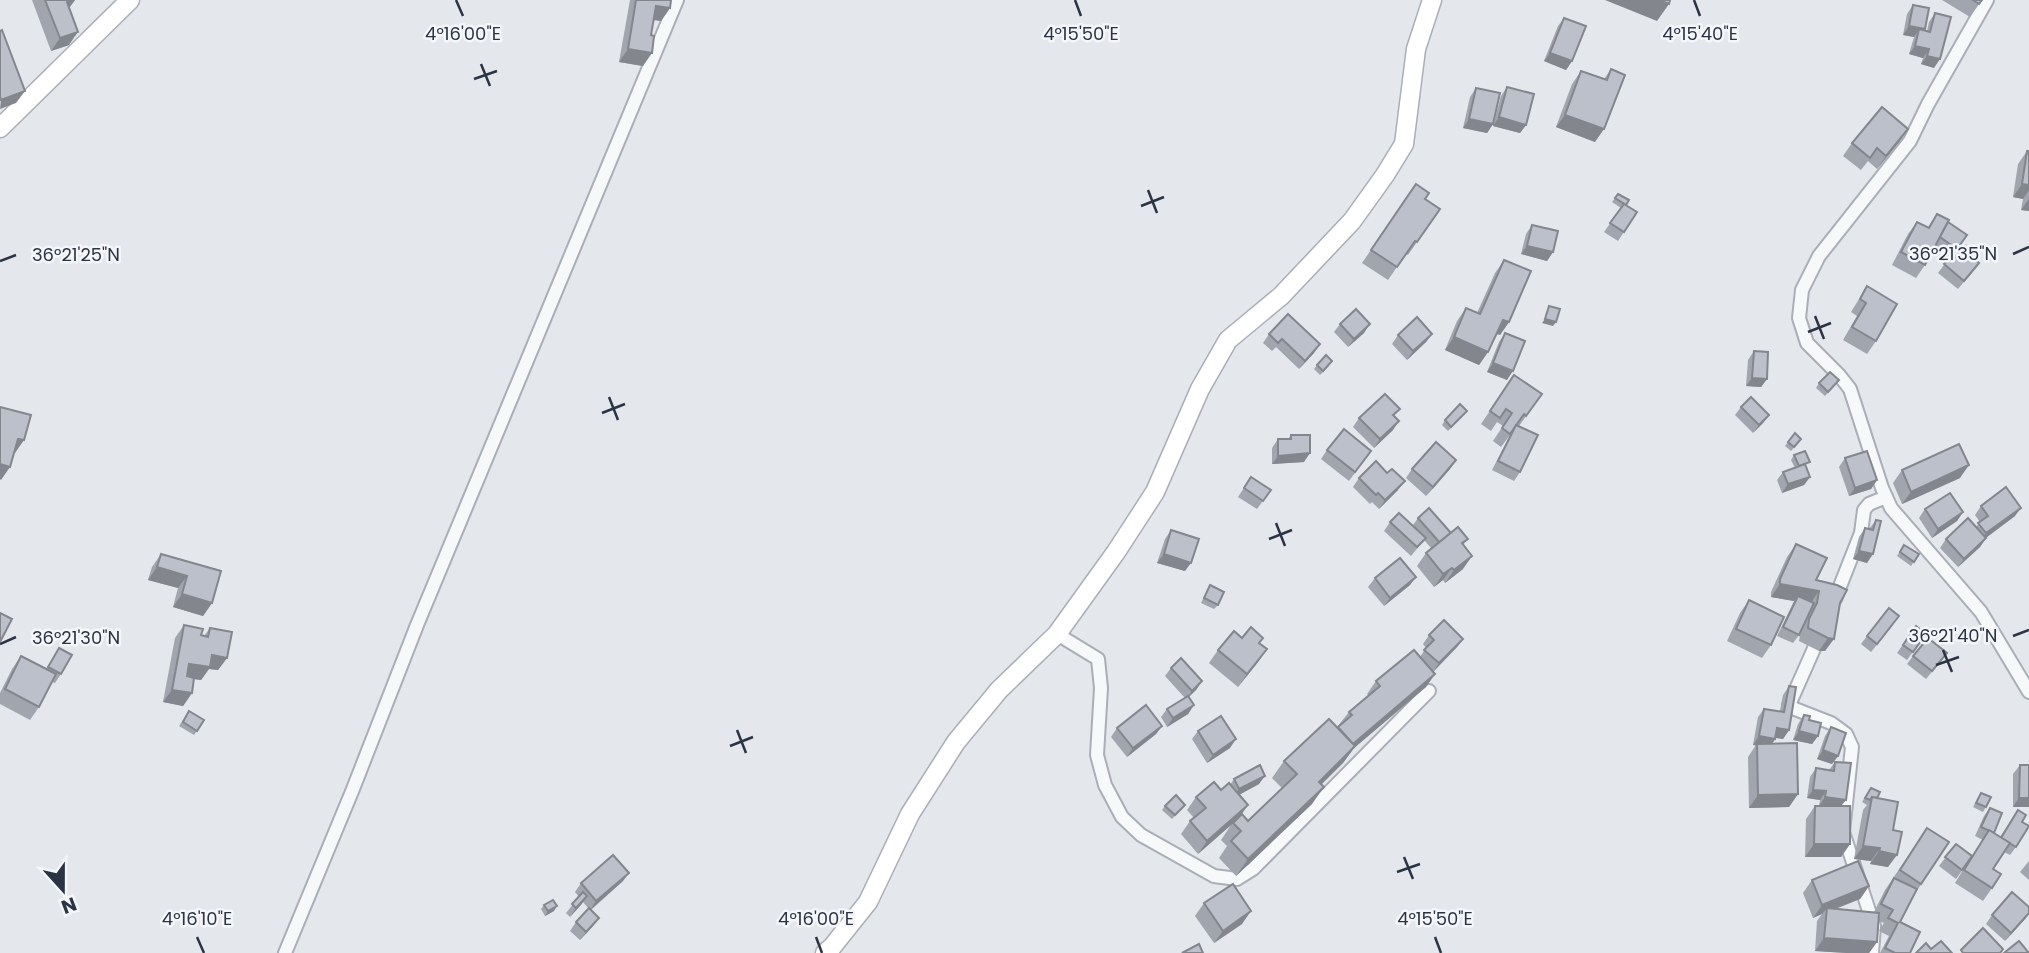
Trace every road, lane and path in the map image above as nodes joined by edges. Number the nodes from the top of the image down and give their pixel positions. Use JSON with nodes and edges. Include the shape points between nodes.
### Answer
{"nodes":[{"id":1,"x":130,"y":0,"type":"edge"},
{"id":2,"x":677,"y":0,"type":"edge"},
{"id":3,"x":1432,"y":0,"type":"edge"},
{"id":4,"x":1987,"y":0,"type":"edge"},
{"id":5,"x":0,"y":128,"type":"edge"},
{"id":6,"x":1886,"y":497,"type":"junction"},
{"id":7,"x":1056,"y":634,"type":"junction"},
{"id":8,"x":1429,"y":691,"type":"edge"},
{"id":9,"x":2029,"y":692,"type":"edge"},
{"id":10,"x":285,"y":953,"type":"edge"},
{"id":11,"x":825,"y":953,"type":"edge"},
{"id":12,"x":1872,"y":953,"type":"edge"}],
"edges":[{"from":1,"to":5,"type":"street"},
{"from":2,"to":10,"type":"street"},
{"from":3,"to":7,"type":"street","via":[[1416,49],[1404,144],[1352,221],[1281,296],[1228,340],[1200,389],[1155,492]]},
{"from":4,"to":6,"type":"street","via":[[1910,141],[1819,256],[1802,290],[1799,318],[1807,343],[1850,389]]},
{"from":6,"to":9,"type":"street","via":[[1981,612]]},
{"from":6,"to":12,"type":"street","via":[[1864,510],[1861,533],[1789,705],[1831,723],[1846,734],[1853,747],[1843,832],[1874,926]]},
{"from":7,"to":8,"type":"street","via":[[1098,659],[1097,755],[1105,785],[1122,817],[1141,835],[1214,876],[1237,880],[1253,870]]},
{"from":7,"to":11,"type":"street","via":[[999,690],[956,742],[910,814],[868,902]]}]}
